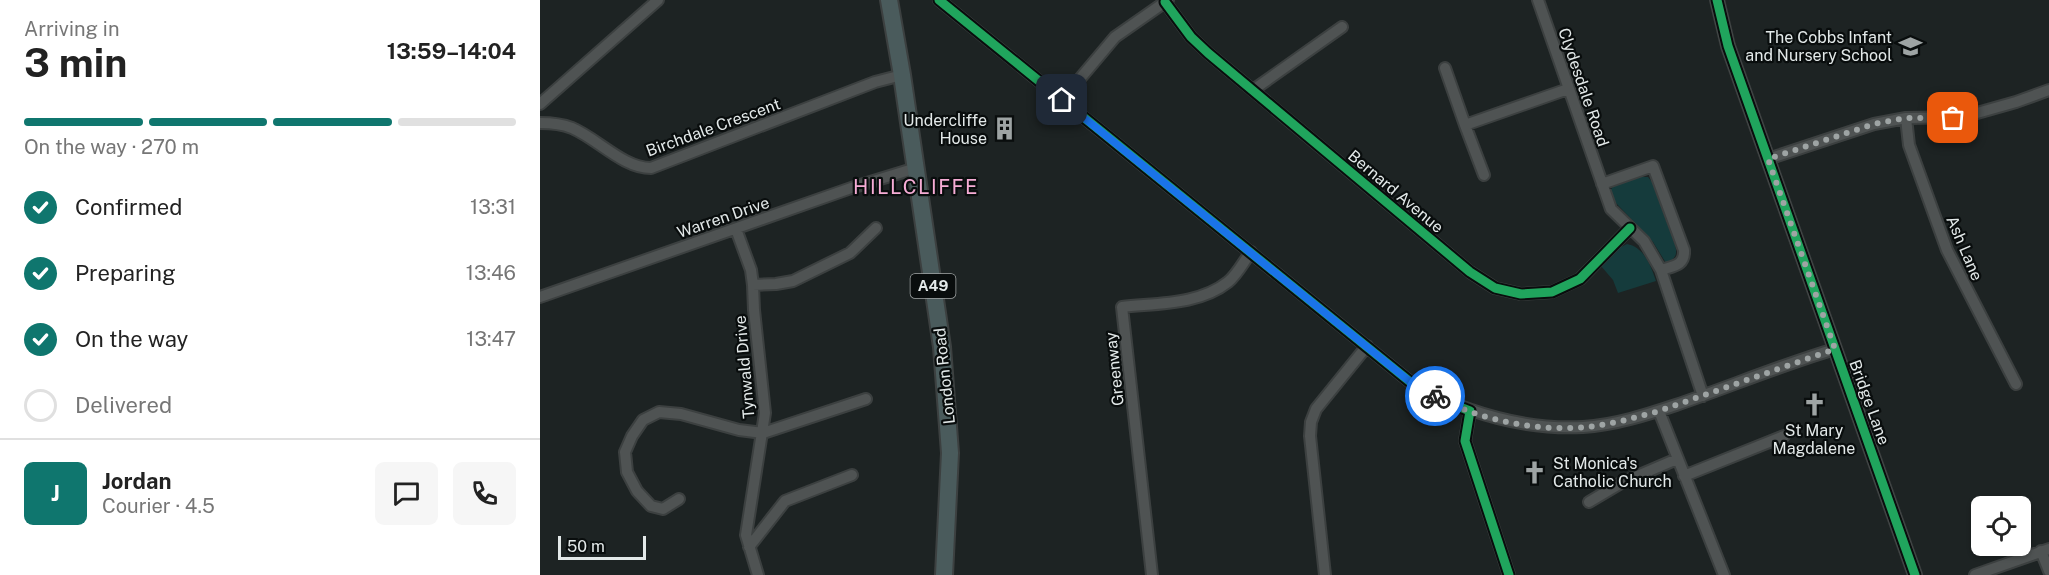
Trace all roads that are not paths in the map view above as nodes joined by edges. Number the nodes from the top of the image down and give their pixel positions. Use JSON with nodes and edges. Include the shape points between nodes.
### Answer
{"nodes":[{"id":1,"x":658,"y":0,"type":"edge"},
{"id":2,"x":889,"y":0,"type":"edge"},
{"id":3,"x":939,"y":0,"type":"edge"},
{"id":4,"x":1538,"y":0,"type":"edge"},
{"id":5,"x":1717,"y":0,"type":"edge"},
{"id":6,"x":1166,"y":1,"type":"edge"},
{"id":7,"x":954,"y":4,"type":"edge"},
{"id":8,"x":1342,"y":27,"type":"dead end"},
{"id":9,"x":1445,"y":68,"type":"dead end"},
{"id":10,"x":902,"y":75,"type":"junction"},
{"id":11,"x":1568,"y":89,"type":"junction"},
{"id":12,"x":1253,"y":90,"type":"junction"},
{"id":13,"x":2049,"y":90,"type":"edge"},
{"id":14,"x":1062,"y":100,"type":"junction"},
{"id":15,"x":540,"y":104,"type":"edge"},
{"id":16,"x":1906,"y":118,"type":"junction"},
{"id":17,"x":540,"y":123,"type":"edge"},
{"id":18,"x":1465,"y":125,"type":"junction"},
{"id":19,"x":1768,"y":159,"type":"junction"},
{"id":20,"x":916,"y":168,"type":"junction"},
{"id":21,"x":1484,"y":175,"type":"dead end"},
{"id":22,"x":1602,"y":184,"type":"junction"},
{"id":23,"x":876,"y":228,"type":"dead end"},
{"id":24,"x":1630,"y":228,"type":"junction"},
{"id":25,"x":736,"y":229,"type":"junction"},
{"id":26,"x":1251,"y":252,"type":"junction"},
{"id":27,"x":1660,"y":270,"type":"junction"},
{"id":28,"x":753,"y":285,"type":"junction"},
{"id":29,"x":540,"y":297,"type":"edge"},
{"id":30,"x":1368,"y":346,"type":"junction"},
{"id":31,"x":1835,"y":349,"type":"junction"},
{"id":32,"x":2016,"y":384,"type":"dead end"},
{"id":33,"x":1703,"y":396,"type":"junction"},
{"id":34,"x":867,"y":400,"type":"dead end"},
{"id":35,"x":1470,"y":411,"type":"junction"},
{"id":36,"x":1659,"y":411,"type":"junction"},
{"id":37,"x":763,"y":433,"type":"junction"},
{"id":38,"x":1784,"y":436,"type":"dead end"},
{"id":39,"x":1677,"y":459,"type":"junction"},
{"id":40,"x":852,"y":475,"type":"dead end"},
{"id":41,"x":1684,"y":476,"type":"junction"},
{"id":42,"x":679,"y":499,"type":"dead end"},
{"id":43,"x":1589,"y":502,"type":"dead end"},
{"id":44,"x":749,"y":547,"type":"junction"},
{"id":45,"x":2045,"y":550,"type":"edge"},
{"id":46,"x":2049,"y":571,"type":"edge"},
{"id":47,"x":758,"y":575,"type":"edge"},
{"id":48,"x":944,"y":575,"type":"edge"},
{"id":49,"x":1152,"y":575,"type":"edge"},
{"id":50,"x":1325,"y":575,"type":"edge"},
{"id":51,"x":1509,"y":575,"type":"edge"},
{"id":52,"x":1724,"y":575,"type":"edge"},
{"id":53,"x":1916,"y":575,"type":"edge"},
{"id":54,"x":1975,"y":575,"type":"edge"}],
"edges":[{"from":1,"to":15,"type":"street"},
{"from":2,"to":10,"type":"highway","name":"London Road","number":"A49"},
{"from":3,"to":7,"type":"street"},
{"from":4,"to":11,"type":"street","name":"Clydesdale Road"},
{"from":5,"to":19,"type":"street","name":"Bridge Lane","via":[[1728,46]]},
{"from":6,"to":12,"type":"street","name":"Bernard Avenue","via":[[1191,37]]},
{"from":6,"to":14,"type":"street","via":[[1115,38]]},
{"from":7,"to":14,"type":"street"},
{"from":8,"to":12,"type":"street"},
{"from":9,"to":18,"type":"street"},
{"from":10,"to":17,"type":"street","name":"Birchdale Crescent","via":[[651,168],[630,164],[570,127]]},
{"from":10,"to":20,"type":"highway","name":"London Road","number":"A49"},
{"from":11,"to":18,"type":"street"},
{"from":11,"to":22,"type":"street","name":"Clydesdale Road"},
{"from":12,"to":24,"type":"street","name":"Bernard Avenue","via":[[1470,272],[1495,288],[1521,294],[1552,292],[1580,279]]},
{"from":13,"to":16,"type":"street","via":[[1972,115]]},
{"from":14,"to":26,"type":"street"},
{"from":16,"to":19,"type":"street","via":[[1874,124]]},
{"from":16,"to":32,"type":"street","name":"Ash Lane","via":[[1909,145],[1947,250]]},
{"from":18,"to":21,"type":"street"},
{"from":19,"to":31,"type":"street","name":"Bridge Lane"},
{"from":20,"to":25,"type":"street","name":"Warren Drive"},
{"from":20,"to":48,"type":"highway","name":"London Road","number":"A49","via":[[942,346],[949,434]]},
{"from":22,"to":24,"type":"street","name":"Clydesdale Road","via":[[1611,209]]},
{"from":22,"to":27,"type":"street","via":[[1653,166],[1684,250],[1680,264]]},
{"from":23,"to":28,"type":"street","via":[[850,253],[794,281]]},
{"from":24,"to":27,"type":"street","name":"Clydesdale Road","via":[[1644,241]]},
{"from":25,"to":28,"type":"street","name":"Tynwald Drive"},
{"from":25,"to":29,"type":"street","name":"Warren Drive"},
{"from":26,"to":30,"type":"street"},
{"from":26,"to":49,"type":"street","name":"Greenway","via":[[1229,281],[1208,294],[1122,307]]},
{"from":27,"to":33,"type":"street","name":"Clydesdale Road"},
{"from":28,"to":37,"type":"street","name":"Tynwald Drive","via":[[765,413]]},
{"from":30,"to":35,"type":"street","via":[[1414,385]]},
{"from":30,"to":50,"type":"street","via":[[1316,409],[1311,422]]},
{"from":31,"to":33,"type":"street"},
{"from":31,"to":53,"type":"street","name":"Bridge Lane"},
{"from":33,"to":36,"type":"street"},
{"from":34,"to":37,"type":"street"},
{"from":35,"to":36,"type":"street","via":[[1544,427],[1629,420]]},
{"from":35,"to":51,"type":"street","via":[[1465,441]]},
{"from":36,"to":39,"type":"street"},
{"from":37,"to":42,"type":"street","via":[[681,414],[659,412],[643,420],[625,452],[627,471],[637,491],[651,506],[663,509]]},
{"from":37,"to":44,"type":"street","name":"Tynwald Drive","via":[[746,535]]},
{"from":38,"to":41,"type":"street"},
{"from":39,"to":41,"type":"street"},
{"from":39,"to":43,"type":"street","via":[[1621,483]]},
{"from":40,"to":44,"type":"street","via":[[785,501]]},
{"from":41,"to":52,"type":"street"},
{"from":44,"to":47,"type":"street","name":"Tynwald Drive"},
{"from":45,"to":46,"type":"street"},
{"from":45,"to":54,"type":"street"}]}
